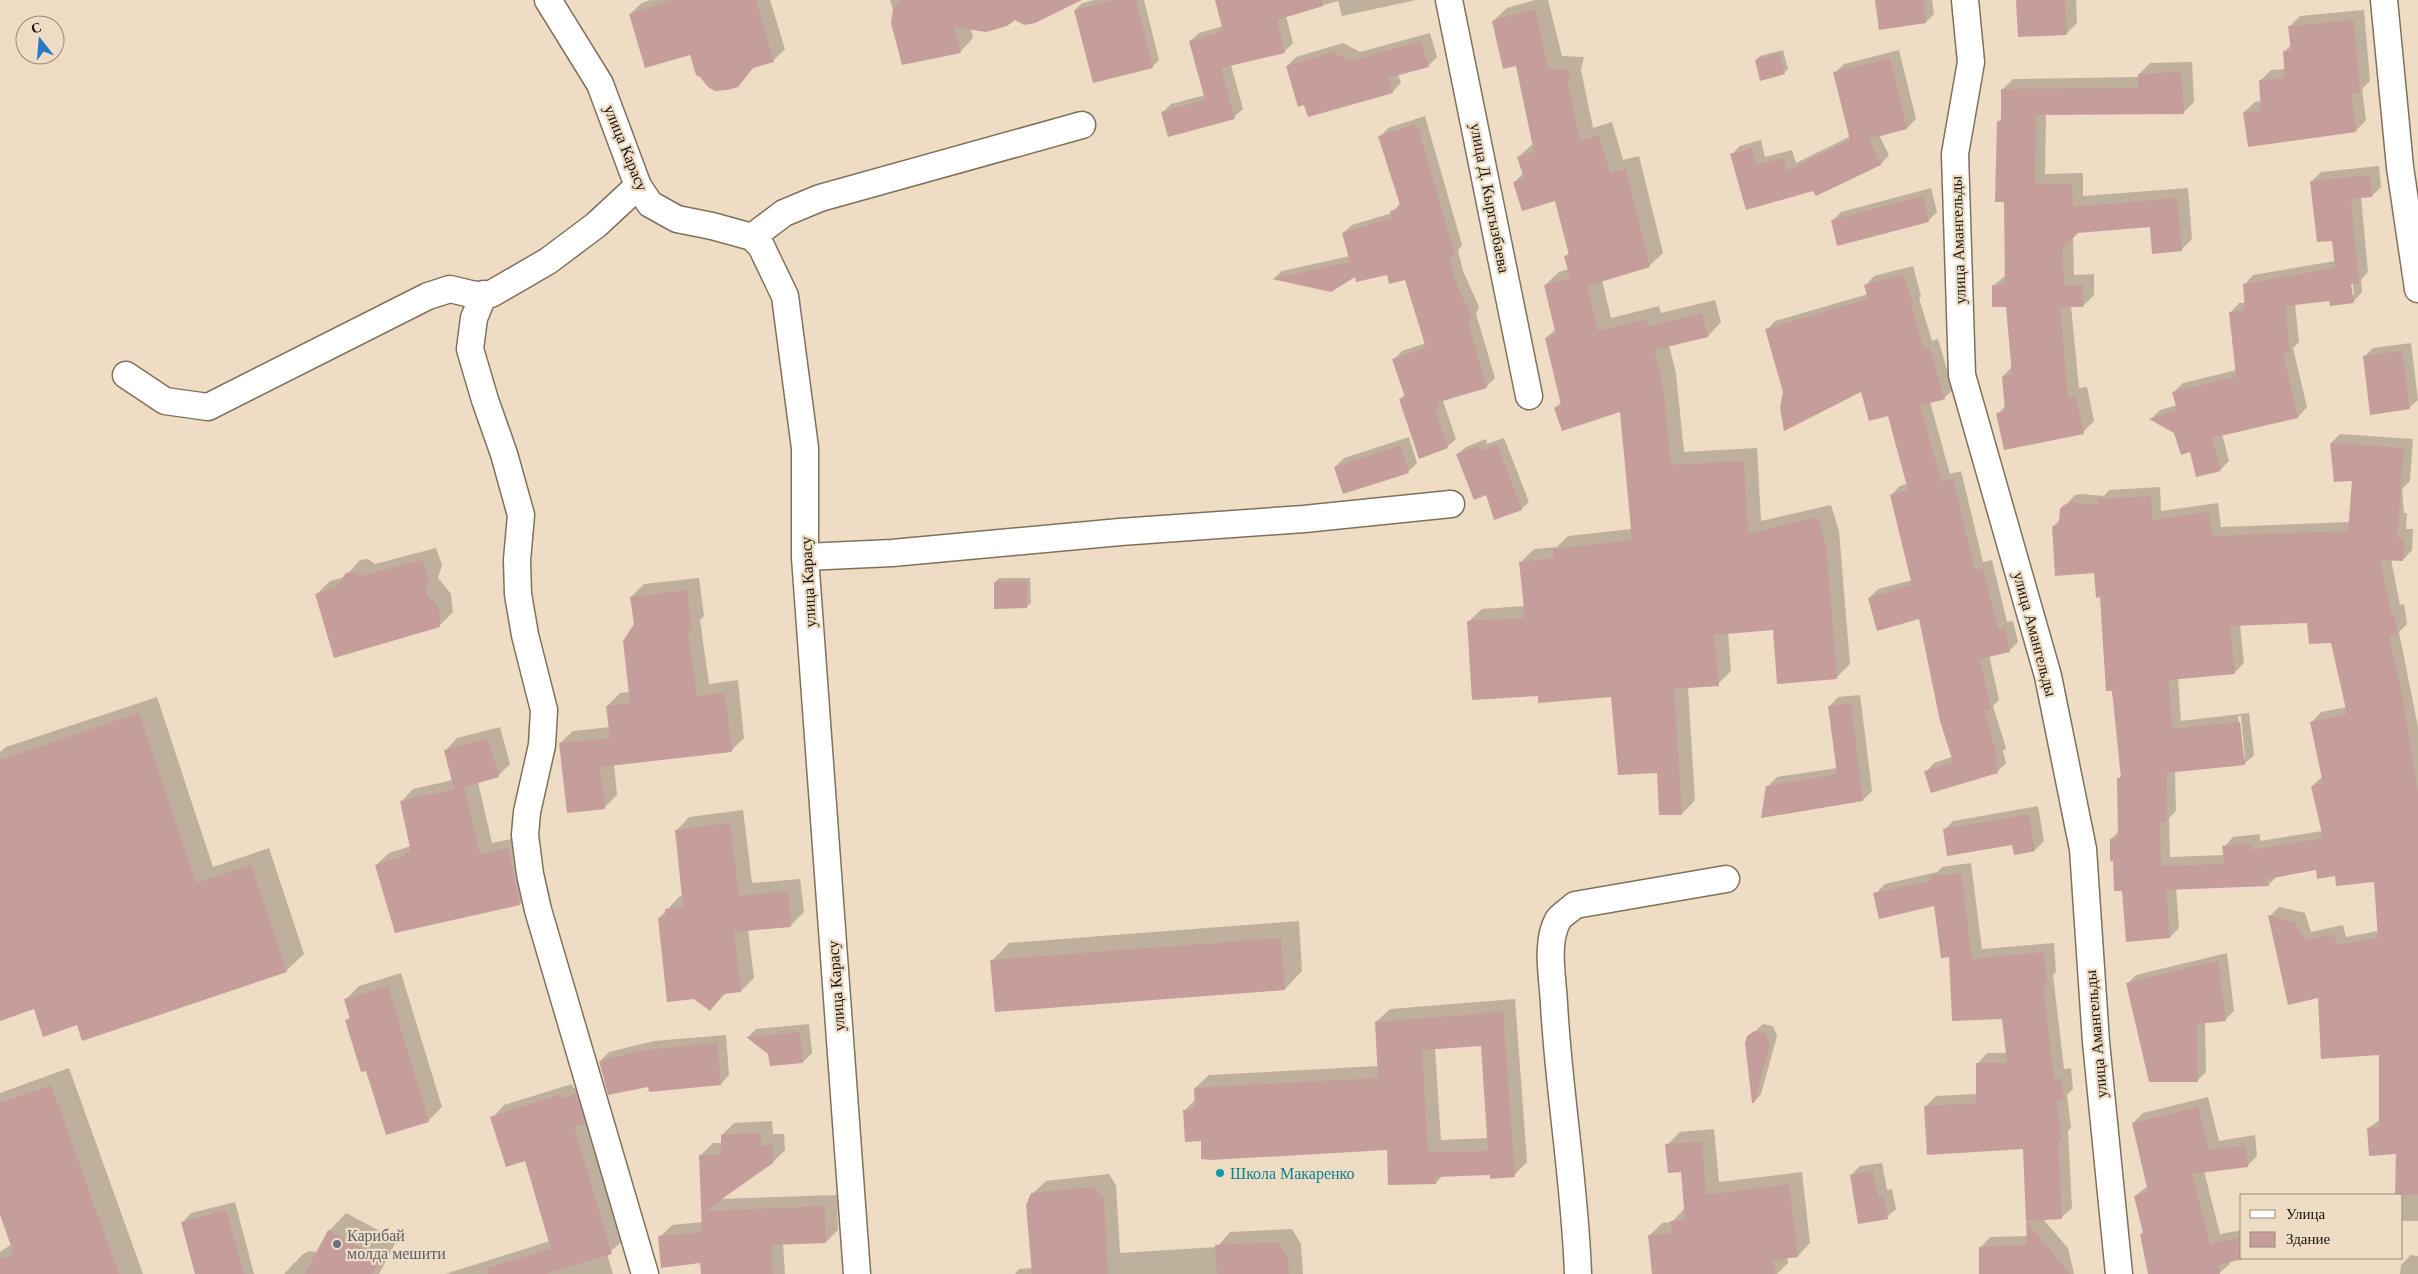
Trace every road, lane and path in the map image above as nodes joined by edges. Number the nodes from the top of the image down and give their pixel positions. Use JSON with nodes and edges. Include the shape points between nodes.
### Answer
{"nodes":[{"id":1,"x":548,"y":0,"type":"edge"},
{"id":2,"x":1450,"y":0,"type":"edge"},
{"id":3,"x":1965,"y":0,"type":"edge"},
{"id":4,"x":2384,"y":0,"type":"edge"},
{"id":5,"x":1082,"y":125,"type":"dead end"},
{"id":6,"x":638,"y":186,"type":"junction"},
{"id":7,"x":752,"y":237,"type":"junction"},
{"id":8,"x":2418,"y":289,"type":"edge"},
{"id":9,"x":484,"y":294,"type":"junction"},
{"id":10,"x":126,"y":375,"type":"dead end"},
{"id":11,"x":1529,"y":396,"type":"dead end"},
{"id":12,"x":1451,"y":504,"type":"dead end"},
{"id":13,"x":805,"y":557,"type":"junction"},
{"id":14,"x":1726,"y":879,"type":"dead end"},
{"id":15,"x":645,"y":1274,"type":"edge"},
{"id":16,"x":856,"y":1274,"type":"edge"},
{"id":17,"x":1578,"y":1274,"type":"edge"},
{"id":18,"x":2119,"y":1274,"type":"edge"}],
"edges":[{"from":1,"to":6,"type":"street","name":"улица Карасу","via":[[600,84]]},
{"from":2,"to":11,"type":"street","name":"улица Д. Кыргызбаева"},
{"from":3,"to":18,"type":"street","name":"улица Амангельды","via":[[1971,62],[1955,154],[1962,375],[2048,676],[2083,849],[2096,1042]]},
{"from":4,"to":8,"type":"street","via":[[2400,167]]},
{"from":5,"to":7,"type":"street","via":[[820,198],[784,213]]},
{"from":6,"to":7,"type":"street","name":"улица Карасу","via":[[650,204],[677,219]]},
{"from":6,"to":9,"type":"street","via":[[596,225],[548,261],[491,294]]},
{"from":7,"to":13,"type":"street","name":"улица Карасу","via":[[761,246],[785,296],[805,448]]},
{"from":9,"to":10,"type":"street","via":[[450,289],[428,296],[208,407],[165,401]]},
{"from":9,"to":15,"type":"street","via":[[474,318],[470,349],[521,515],[518,594],[544,710],[542,745],[525,834],[530,874]]},
{"from":12,"to":13,"type":"street","via":[[892,554]]},
{"from":13,"to":16,"type":"street","name":"улица Карасу"},
{"from":14,"to":17,"type":"street","via":[[1575,905],[1558,920],[1552,940],[1552,975]]}]}
